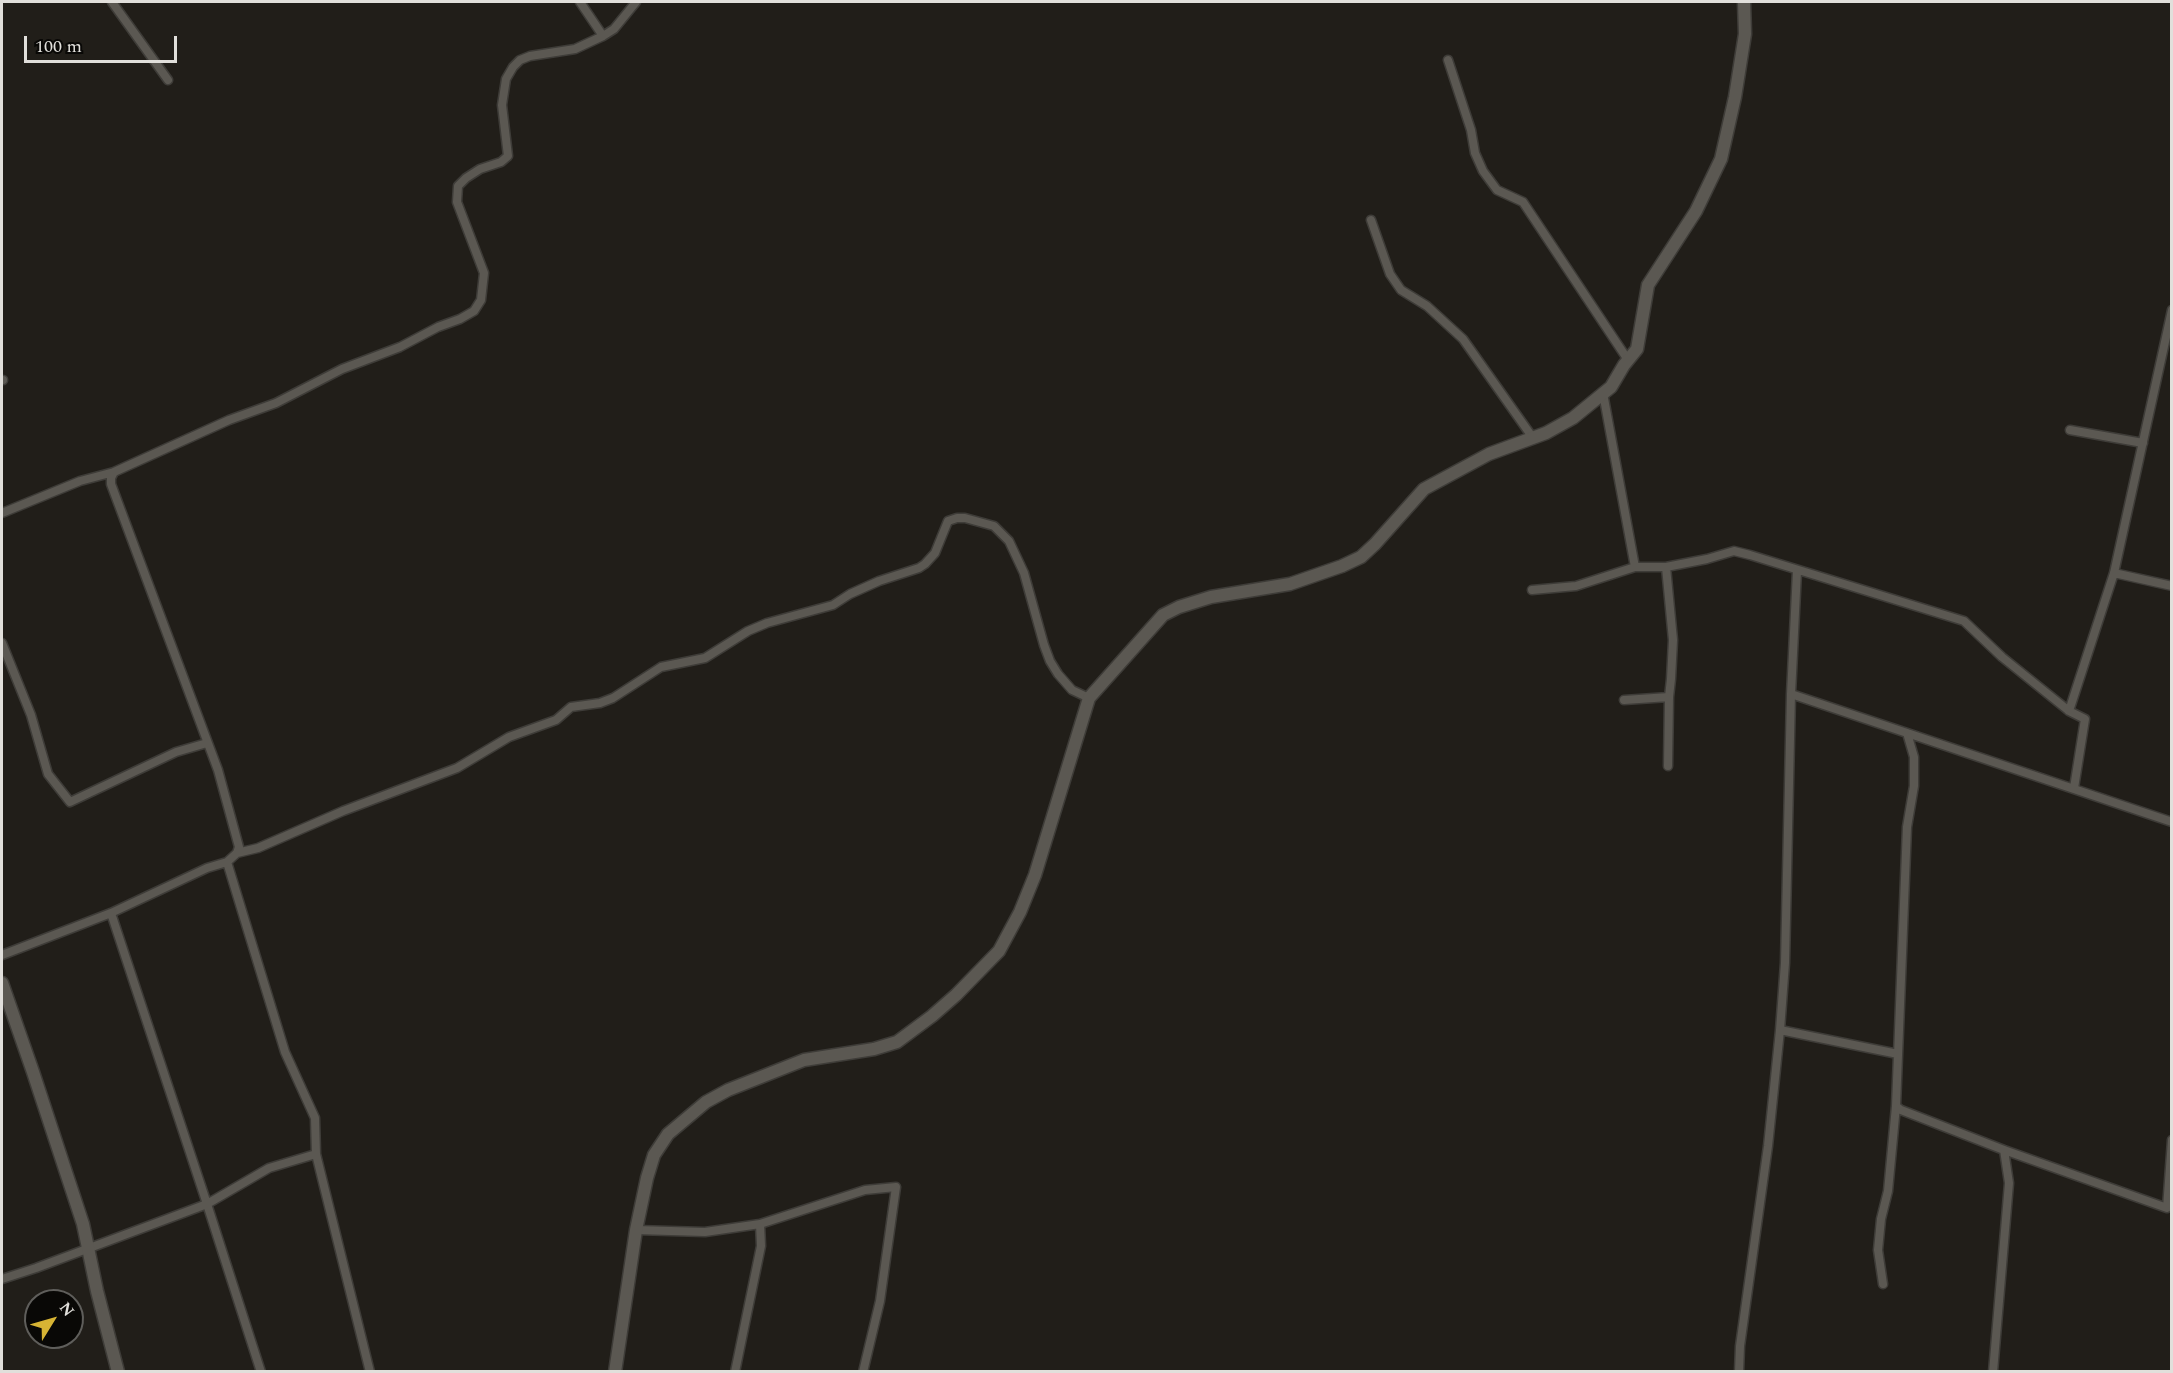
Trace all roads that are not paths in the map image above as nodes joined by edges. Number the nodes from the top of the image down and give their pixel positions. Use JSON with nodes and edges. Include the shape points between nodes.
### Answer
{"nodes":[{"id":1,"x":112,"y":2,"type":"edge"},
{"id":2,"x":580,"y":2,"type":"edge"},
{"id":3,"x":636,"y":2,"type":"edge"},
{"id":4,"x":1744,"y":2,"type":"edge"},
{"id":5,"x":603,"y":36,"type":"junction"},
{"id":6,"x":1448,"y":60,"type":"dead end"},
{"id":7,"x":168,"y":80,"type":"dead end"},
{"id":8,"x":1371,"y":220,"type":"dead end"},
{"id":9,"x":2172,"y":310,"type":"edge"},
{"id":10,"x":1628,"y":360,"type":"junction"},
{"id":11,"x":1603,"y":393,"type":"junction"},
{"id":12,"x":2070,"y":430,"type":"dead end"},
{"id":13,"x":1533,"y":438,"type":"junction"},
{"id":14,"x":2143,"y":443,"type":"junction"},
{"id":15,"x":114,"y":472,"type":"junction"},
{"id":16,"x":2,"y":513,"type":"edge"},
{"id":17,"x":1635,"y":567,"type":"junction"},
{"id":18,"x":1666,"y":567,"type":"junction"},
{"id":19,"x":1797,"y":571,"type":"junction"},
{"id":20,"x":2114,"y":573,"type":"junction"},
{"id":21,"x":2172,"y":586,"type":"edge"},
{"id":22,"x":1532,"y":590,"type":"dead end"},
{"id":23,"x":2,"y":643,"type":"edge"},
{"id":24,"x":6,"y":668,"type":"edge"},
{"id":25,"x":1791,"y":694,"type":"junction"},
{"id":26,"x":1668,"y":697,"type":"junction"},
{"id":27,"x":1089,"y":698,"type":"junction"},
{"id":28,"x":1624,"y":700,"type":"dead end"},
{"id":29,"x":2069,"y":711,"type":"junction"},
{"id":30,"x":1906,"y":733,"type":"junction"},
{"id":31,"x":207,"y":743,"type":"junction"},
{"id":32,"x":1668,"y":766,"type":"dead end"},
{"id":33,"x":2074,"y":788,"type":"junction"},
{"id":34,"x":2172,"y":822,"type":"edge"},
{"id":35,"x":237,"y":854,"type":"junction"},
{"id":36,"x":227,"y":862,"type":"junction"},
{"id":37,"x":111,"y":913,"type":"junction"},
{"id":38,"x":2,"y":955,"type":"edge"},
{"id":39,"x":2,"y":983,"type":"edge"},
{"id":40,"x":1780,"y":1029,"type":"junction"},
{"id":41,"x":1898,"y":1054,"type":"junction"},
{"id":42,"x":1896,"y":1106,"type":"junction"},
{"id":43,"x":2172,"y":1140,"type":"edge"},
{"id":44,"x":2004,"y":1150,"type":"junction"},
{"id":45,"x":316,"y":1154,"type":"junction"},
{"id":46,"x":207,"y":1203,"type":"junction"},
{"id":47,"x":760,"y":1224,"type":"junction"},
{"id":48,"x":636,"y":1230,"type":"junction"},
{"id":49,"x":88,"y":1248,"type":"junction"},
{"id":50,"x":2,"y":1279,"type":"edge"},
{"id":51,"x":1883,"y":1284,"type":"dead end"},
{"id":52,"x":118,"y":1371,"type":"edge"},
{"id":53,"x":261,"y":1371,"type":"edge"},
{"id":54,"x":370,"y":1371,"type":"edge"},
{"id":55,"x":615,"y":1371,"type":"edge"},
{"id":56,"x":735,"y":1371,"type":"edge"},
{"id":57,"x":863,"y":1371,"type":"edge"},
{"id":58,"x":1739,"y":1371,"type":"edge"},
{"id":59,"x":1993,"y":1371,"type":"edge"}],
"edges":[{"from":1,"to":7,"type":"street"},
{"from":2,"to":5,"type":"street"},
{"from":3,"to":5,"type":"street","via":[[614,29]]},
{"from":4,"to":10,"type":"street","via":[[1744,34],[1735,97],[1721,159],[1696,211],[1648,285],[1637,349]]},
{"from":5,"to":15,"type":"street","via":[[575,49],[519,60],[506,79],[502,105],[508,156],[480,169],[458,186],[457,202],[484,273],[481,300],[474,311],[342,369],[276,404],[229,420]]},
{"from":6,"to":10,"type":"street","via":[[1471,130],[1474,153],[1483,171],[1497,190],[1523,202]]},
{"from":8,"to":13,"type":"street","via":[[1390,274],[1401,290],[1427,306],[1463,339]]},
{"from":9,"to":14,"type":"street"},
{"from":10,"to":11,"type":"street"},
{"from":11,"to":13,"type":"street","via":[[1573,418]]},
{"from":11,"to":17,"type":"street"},
{"from":12,"to":14,"type":"street"},
{"from":13,"to":27,"type":"street","via":[[1489,454],[1424,489],[1361,557],[1290,584],[1211,597],[1164,615]]},
{"from":14,"to":20,"type":"street"},
{"from":15,"to":16,"type":"street","via":[[80,481]]},
{"from":15,"to":31,"type":"street","via":[[111,484]]},
{"from":17,"to":18,"type":"street"},
{"from":17,"to":22,"type":"street","via":[[1575,586]]},
{"from":18,"to":19,"type":"street","via":[[1734,551]]},
{"from":18,"to":26,"type":"street","via":[[1673,640]]},
{"from":19,"to":25,"type":"street"},
{"from":19,"to":29,"type":"street","via":[[1964,621]]},
{"from":20,"to":21,"type":"street"},
{"from":20,"to":29,"type":"street"},
{"from":23,"to":24,"type":"street"},
{"from":24,"to":31,"type":"street","via":[[31,715],[48,774],[70,801],[176,752]]},
{"from":25,"to":30,"type":"street"},
{"from":25,"to":40,"type":"street"},
{"from":26,"to":28,"type":"street"},
{"from":26,"to":32,"type":"street"},
{"from":27,"to":35,"type":"street","via":[[1072,690],[1050,661],[1024,573],[1009,541],[994,526],[957,518],[948,521],[935,553],[919,568],[879,581],[833,605],[767,623],[705,658],[661,667],[613,698],[571,707],[556,720],[509,737],[457,768]]},
{"from":27,"to":48,"type":"street","via":[[1035,875],[999,951],[948,1002],[897,1042],[804,1060],[706,1102],[668,1134],[654,1155]]},
{"from":29,"to":33,"type":"street","via":[[2085,719]]},
{"from":30,"to":33,"type":"street"},
{"from":30,"to":41,"type":"street","via":[[1914,757],[1914,786],[1907,827]]},
{"from":31,"to":35,"type":"street","via":[[239,847]]},
{"from":33,"to":34,"type":"street"},
{"from":35,"to":36,"type":"street"},
{"from":36,"to":37,"type":"street"},
{"from":36,"to":45,"type":"street","via":[[285,1052],[315,1119]]},
{"from":37,"to":38,"type":"street"},
{"from":37,"to":46,"type":"street"},
{"from":39,"to":49,"type":"street"},
{"from":40,"to":41,"type":"street"},
{"from":40,"to":58,"type":"street"},
{"from":41,"to":42,"type":"street"},
{"from":42,"to":44,"type":"street"},
{"from":42,"to":51,"type":"street","via":[[1878,1250]]},
{"from":43,"to":44,"type":"street","via":[[2167,1208]]},
{"from":44,"to":59,"type":"street","via":[[2009,1183]]},
{"from":45,"to":46,"type":"street","via":[[269,1168]]},
{"from":45,"to":54,"type":"street"},
{"from":46,"to":49,"type":"street"},
{"from":46,"to":53,"type":"street"},
{"from":47,"to":48,"type":"street","via":[[705,1232]]},
{"from":47,"to":56,"type":"street","via":[[761,1246]]},
{"from":47,"to":57,"type":"street","via":[[865,1190],[896,1187],[880,1301]]},
{"from":48,"to":55,"type":"street"},
{"from":49,"to":50,"type":"street"},
{"from":49,"to":52,"type":"street"}]}
